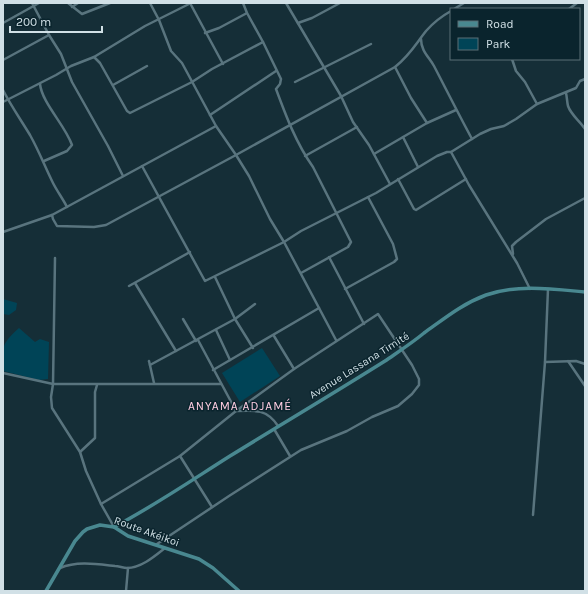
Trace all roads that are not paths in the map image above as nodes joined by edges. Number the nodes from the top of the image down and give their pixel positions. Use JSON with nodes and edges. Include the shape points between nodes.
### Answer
{"nodes":[{"id":1,"x":39,"y":3,"type":"edge"},
{"id":2,"x":68,"y":3,"type":"edge"},
{"id":3,"x":78,"y":3,"type":"edge"},
{"id":4,"x":110,"y":3,"type":"edge"},
{"id":5,"x":150,"y":3,"type":"edge"},
{"id":6,"x":190,"y":3,"type":"edge"},
{"id":7,"x":243,"y":3,"type":"edge"},
{"id":8,"x":286,"y":3,"type":"edge"},
{"id":9,"x":340,"y":3,"type":"edge"},
{"id":10,"x":33,"y":5,"type":"edge"},
{"id":11,"x":72,"y":7,"type":"junction"},
{"id":12,"x":450,"y":12,"type":"edge"},
{"id":13,"x":247,"y":13,"type":"junction"},
{"id":14,"x":159,"y":20,"type":"junction"},
{"id":15,"x":3,"y":23,"type":"edge"},
{"id":16,"x":298,"y":23,"type":"junction"},
{"id":17,"x":205,"y":33,"type":"junction"},
{"id":18,"x":49,"y":35,"type":"junction"},
{"id":19,"x":421,"y":38,"type":"junction"},
{"id":20,"x":263,"y":42,"type":"junction"},
{"id":21,"x":371,"y":44,"type":"dead end"},
{"id":22,"x":94,"y":57,"type":"junction"},
{"id":23,"x":3,"y":60,"type":"edge"},
{"id":24,"x":512,"y":60,"type":"edge"},
{"id":25,"x":223,"y":64,"type":"junction"},
{"id":26,"x":147,"y":66,"type":"dead end"},
{"id":27,"x":395,"y":67,"type":"junction"},
{"id":28,"x":67,"y":68,"type":"junction"},
{"id":29,"x":324,"y":69,"type":"junction"},
{"id":30,"x":276,"y":71,"type":"junction"},
{"id":31,"x":585,"y":79,"type":"edge"},
{"id":32,"x":192,"y":82,"type":"junction"},
{"id":33,"x":296,"y":82,"type":"dead end"},
{"id":34,"x":40,"y":84,"type":"junction"},
{"id":35,"x":113,"y":85,"type":"junction"},
{"id":36,"x":3,"y":90,"type":"edge"},
{"id":37,"x":566,"y":93,"type":"junction"},
{"id":38,"x":341,"y":96,"type":"junction"},
{"id":39,"x":8,"y":100,"type":"junction"},
{"id":40,"x":3,"y":102,"type":"edge"},
{"id":41,"x":537,"y":104,"type":"junction"},
{"id":42,"x":456,"y":110,"type":"junction"},
{"id":43,"x":210,"y":114,"type":"junction"},
{"id":44,"x":427,"y":123,"type":"junction"},
{"id":45,"x":290,"y":125,"type":"junction"},
{"id":46,"x":216,"y":126,"type":"junction"},
{"id":47,"x":357,"y":127,"type":"junction"},
{"id":48,"x":585,"y":129,"type":"edge"},
{"id":49,"x":403,"y":137,"type":"junction"},
{"id":50,"x":472,"y":139,"type":"junction"},
{"id":51,"x":451,"y":152,"type":"junction"},
{"id":52,"x":374,"y":154,"type":"junction"},
{"id":53,"x":236,"y":155,"type":"junction"},
{"id":54,"x":305,"y":156,"type":"junction"},
{"id":55,"x":44,"y":160,"type":"junction"},
{"id":56,"x":142,"y":166,"type":"junction"},
{"id":57,"x":418,"y":167,"type":"junction"},
{"id":58,"x":123,"y":176,"type":"junction"},
{"id":59,"x":398,"y":179,"type":"junction"},
{"id":60,"x":466,"y":179,"type":"junction"},
{"id":61,"x":390,"y":184,"type":"junction"},
{"id":62,"x":159,"y":197,"type":"junction"},
{"id":63,"x":368,"y":197,"type":"junction"},
{"id":64,"x":585,"y":198,"type":"edge"},
{"id":65,"x":67,"y":207,"type":"junction"},
{"id":66,"x":336,"y":214,"type":"junction"},
{"id":67,"x":52,"y":215,"type":"junction"},
{"id":68,"x":3,"y":232,"type":"edge"},
{"id":69,"x":284,"y":242,"type":"junction"},
{"id":70,"x":190,"y":252,"type":"junction"},
{"id":71,"x":329,"y":257,"type":"junction"},
{"id":72,"x":55,"y":258,"type":"dead end"},
{"id":73,"x":514,"y":258,"type":"junction"},
{"id":74,"x":301,"y":274,"type":"junction"},
{"id":75,"x":215,"y":277,"type":"junction"},
{"id":76,"x":135,"y":283,"type":"junction"},
{"id":77,"x":129,"y":286,"type":"dead end"},
{"id":78,"x":345,"y":289,"type":"junction"},
{"id":79,"x":530,"y":289,"type":"junction"},
{"id":80,"x":548,"y":289,"type":"junction"},
{"id":81,"x":585,"y":292,"type":"edge"},
{"id":82,"x":255,"y":304,"type":"dead end"},
{"id":83,"x":319,"y":308,"type":"junction"},
{"id":84,"x":183,"y":319,"type":"dead end"},
{"id":85,"x":235,"y":319,"type":"junction"},
{"id":86,"x":364,"y":324,"type":"junction"},
{"id":87,"x":216,"y":330,"type":"junction"},
{"id":88,"x":274,"y":336,"type":"junction"},
{"id":89,"x":336,"y":340,"type":"junction"},
{"id":90,"x":197,"y":341,"type":"junction"},
{"id":91,"x":253,"y":348,"type":"junction"},
{"id":92,"x":401,"y":350,"type":"junction"},
{"id":93,"x":176,"y":351,"type":"junction"},
{"id":94,"x":230,"y":360,"type":"junction"},
{"id":95,"x":149,"y":361,"type":"dead end"},
{"id":96,"x":568,"y":361,"type":"junction"},
{"id":97,"x":545,"y":362,"type":"junction"},
{"id":98,"x":585,"y":364,"type":"edge"},
{"id":99,"x":150,"y":365,"type":"junction"},
{"id":100,"x":294,"y":369,"type":"junction"},
{"id":101,"x":213,"y":370,"type":"junction"},
{"id":102,"x":3,"y":373,"type":"edge"},
{"id":103,"x":154,"y":383,"type":"junction"},
{"id":104,"x":53,"y":384,"type":"junction"},
{"id":105,"x":221,"y":384,"type":"junction"},
{"id":106,"x":97,"y":385,"type":"junction"},
{"id":107,"x":585,"y":386,"type":"edge"},
{"id":108,"x":236,"y":411,"type":"junction"},
{"id":109,"x":278,"y":426,"type":"junction"},
{"id":110,"x":274,"y":429,"type":"junction"},
{"id":111,"x":80,"y":452,"type":"junction"},
{"id":112,"x":180,"y":456,"type":"junction"},
{"id":113,"x":290,"y":456,"type":"junction"},
{"id":114,"x":194,"y":479,"type":"junction"},
{"id":115,"x":101,"y":504,"type":"junction"},
{"id":116,"x":212,"y":507,"type":"junction"},
{"id":117,"x":533,"y":515,"type":"dead end"},
{"id":118,"x":114,"y":527,"type":"junction"},
{"id":119,"x":157,"y":544,"type":"junction"},
{"id":120,"x":166,"y":547,"type":"junction"},
{"id":121,"x":60,"y":568,"type":"junction"},
{"id":122,"x":128,"y":568,"type":"junction"},
{"id":123,"x":46,"y":591,"type":"edge"},
{"id":124,"x":126,"y":591,"type":"edge"},
{"id":125,"x":239,"y":591,"type":"edge"}],
"edges":[{"from":1,"to":10,"type":"street"},
{"from":2,"to":11,"type":"street"},
{"from":3,"to":11,"type":"street"},
{"from":4,"to":11,"type":"street","via":[[82,14]]},
{"from":5,"to":14,"type":"street"},
{"from":6,"to":14,"type":"street"},
{"from":6,"to":17,"type":"street"},
{"from":7,"to":13,"type":"street"},
{"from":8,"to":16,"type":"street"},
{"from":9,"to":16,"type":"street"},
{"from":10,"to":15,"type":"street"},
{"from":10,"to":18,"type":"street"},
{"from":12,"to":19,"type":"street","via":[[432,25]]},
{"from":13,"to":17,"type":"street"},
{"from":13,"to":20,"type":"street"},
{"from":14,"to":22,"type":"street"},
{"from":14,"to":32,"type":"street","via":[[171,51],[182,63]]},
{"from":16,"to":29,"type":"street"},
{"from":17,"to":25,"type":"street"},
{"from":18,"to":23,"type":"street"},
{"from":18,"to":28,"type":"street"},
{"from":19,"to":27,"type":"street","via":[[408,56]]},
{"from":19,"to":42,"type":"street","via":[[422,48]]},
{"from":20,"to":25,"type":"street"},
{"from":20,"to":30,"type":"street"},
{"from":21,"to":29,"type":"street"},
{"from":22,"to":28,"type":"street"},
{"from":22,"to":35,"type":"street"},
{"from":24,"to":41,"type":"street","via":[[516,71]]},
{"from":25,"to":32,"type":"street"},
{"from":26,"to":35,"type":"street"},
{"from":27,"to":38,"type":"street"},
{"from":27,"to":44,"type":"street"},
{"from":28,"to":34,"type":"street"},
{"from":28,"to":58,"type":"street","via":[[72,82]]},
{"from":29,"to":33,"type":"street"},
{"from":29,"to":38,"type":"street"},
{"from":30,"to":43,"type":"street"},
{"from":30,"to":45,"type":"street","via":[[281,79],[276,89]]},
{"from":31,"to":37,"type":"street"},
{"from":32,"to":35,"type":"street","via":[[130,113]]},
{"from":32,"to":43,"type":"street"},
{"from":34,"to":39,"type":"street"},
{"from":34,"to":55,"type":"street","via":[[72,145],[67,151]]},
{"from":36,"to":39,"type":"street"},
{"from":37,"to":41,"type":"street"},
{"from":37,"to":48,"type":"street","via":[[568,106]]},
{"from":38,"to":45,"type":"street"},
{"from":38,"to":47,"type":"street"},
{"from":39,"to":40,"type":"street"},
{"from":39,"to":55,"type":"street"},
{"from":41,"to":50,"type":"street","via":[[516,120]]},
{"from":42,"to":44,"type":"street"},
{"from":42,"to":50,"type":"street"},
{"from":43,"to":46,"type":"street"},
{"from":44,"to":49,"type":"street"},
{"from":45,"to":53,"type":"street"},
{"from":45,"to":54,"type":"street"},
{"from":46,"to":53,"type":"street"},
{"from":46,"to":56,"type":"street"},
{"from":47,"to":52,"type":"street"},
{"from":47,"to":54,"type":"street"},
{"from":49,"to":52,"type":"street"},
{"from":49,"to":57,"type":"street"},
{"from":50,"to":51,"type":"street"},
{"from":51,"to":57,"type":"street","via":[[442,153]]},
{"from":51,"to":60,"type":"street"},
{"from":52,"to":61,"type":"street"},
{"from":53,"to":62,"type":"street"},
{"from":53,"to":69,"type":"street"},
{"from":54,"to":66,"type":"street"},
{"from":55,"to":65,"type":"street"},
{"from":56,"to":58,"type":"street"},
{"from":56,"to":62,"type":"street"},
{"from":57,"to":59,"type":"street"},
{"from":58,"to":65,"type":"street"},
{"from":59,"to":60,"type":"street","via":[[416,210]]},
{"from":59,"to":61,"type":"street"},
{"from":60,"to":73,"type":"street"},
{"from":61,"to":63,"type":"street"},
{"from":62,"to":67,"type":"street","via":[[106,225],[58,226]]},
{"from":62,"to":70,"type":"street"},
{"from":63,"to":66,"type":"street"},
{"from":63,"to":78,"type":"street","via":[[393,244],[397,259]]},
{"from":64,"to":73,"type":"street","via":[[546,219],[516,242],[512,246]]},
{"from":65,"to":67,"type":"street"},
{"from":66,"to":69,"type":"street"},
{"from":66,"to":71,"type":"street","via":[[351,242],[348,247]]},
{"from":67,"to":68,"type":"street"},
{"from":69,"to":74,"type":"street"},
{"from":69,"to":75,"type":"street"},
{"from":70,"to":75,"type":"street","via":[[205,281]]},
{"from":70,"to":76,"type":"street"},
{"from":71,"to":74,"type":"street"},
{"from":71,"to":78,"type":"street"},
{"from":72,"to":104,"type":"street"},
{"from":73,"to":79,"type":"street"},
{"from":74,"to":83,"type":"street"},
{"from":75,"to":85,"type":"street"},
{"from":76,"to":77,"type":"street"},
{"from":76,"to":93,"type":"street"},
{"from":78,"to":86,"type":"street"},
{"from":79,"to":80,"type":"street","name":"Avenue Lassana Timité"},
{"from":79,"to":92,"type":"street","name":"Avenue Lassana Timité","via":[[501,291],[475,300],[446,316]]},
{"from":80,"to":81,"type":"street","name":"Avenue Lassana Timité"},
{"from":80,"to":97,"type":"street"},
{"from":82,"to":85,"type":"street"},
{"from":83,"to":88,"type":"street"},
{"from":83,"to":89,"type":"street"},
{"from":84,"to":90,"type":"street"},
{"from":85,"to":87,"type":"street"},
{"from":85,"to":91,"type":"street"},
{"from":86,"to":89,"type":"street"},
{"from":86,"to":92,"type":"street","via":[[378,314]]},
{"from":87,"to":90,"type":"street"},
{"from":87,"to":94,"type":"street"},
{"from":88,"to":91,"type":"street"},
{"from":88,"to":100,"type":"street"},
{"from":89,"to":100,"type":"street"},
{"from":90,"to":93,"type":"street"},
{"from":90,"to":101,"type":"street"},
{"from":91,"to":94,"type":"street"},
{"from":92,"to":109,"type":"street","name":"Avenue Lassana Timité"},
{"from":92,"to":113,"type":"street","via":[[420,382],[412,394],[398,406]]},
{"from":93,"to":99,"type":"street"},
{"from":94,"to":101,"type":"street"},
{"from":95,"to":99,"type":"street"},
{"from":96,"to":97,"type":"street"},
{"from":96,"to":98,"type":"street"},
{"from":96,"to":107,"type":"street"},
{"from":97,"to":117,"type":"street"},
{"from":99,"to":103,"type":"street"},
{"from":100,"to":108,"type":"street"},
{"from":101,"to":105,"type":"street"},
{"from":102,"to":104,"type":"street"},
{"from":103,"to":105,"type":"street"},
{"from":103,"to":106,"type":"street"},
{"from":104,"to":106,"type":"street"},
{"from":104,"to":111,"type":"street","via":[[52,408]]},
{"from":105,"to":108,"type":"street"},
{"from":106,"to":111,"type":"street","via":[[95,438]]},
{"from":108,"to":109,"type":"street","via":[[266,413]]},
{"from":108,"to":112,"type":"street"},
{"from":109,"to":110,"type":"street","name":"Avenue Lassana Timité"},
{"from":110,"to":113,"type":"street"},
{"from":110,"to":114,"type":"street","name":"Avenue Lassana Timité"},
{"from":111,"to":115,"type":"street"},
{"from":112,"to":114,"type":"street"},
{"from":112,"to":115,"type":"street"},
{"from":113,"to":116,"type":"street"},
{"from":114,"to":116,"type":"street"},
{"from":114,"to":118,"type":"street","name":"Avenue Lassana Timité","via":[[142,513]]},
{"from":115,"to":118,"type":"street"},
{"from":116,"to":119,"type":"street"},
{"from":118,"to":119,"type":"street","name":"Route Akéikoi","via":[[128,536]]},
{"from":118,"to":121,"type":"street","name":"Route Akéikoi","via":[[100,525],[83,532]]},
{"from":119,"to":120,"type":"street","name":"Route Akéikoi"},
{"from":120,"to":122,"type":"street","via":[[156,556]]},
{"from":120,"to":125,"type":"street","name":"Route Akéikoi","via":[[203,562]]},
{"from":121,"to":122,"type":"street","via":[[84,563]]},
{"from":121,"to":123,"type":"street","name":"Route Akéikoi"},
{"from":122,"to":124,"type":"street"}]}
